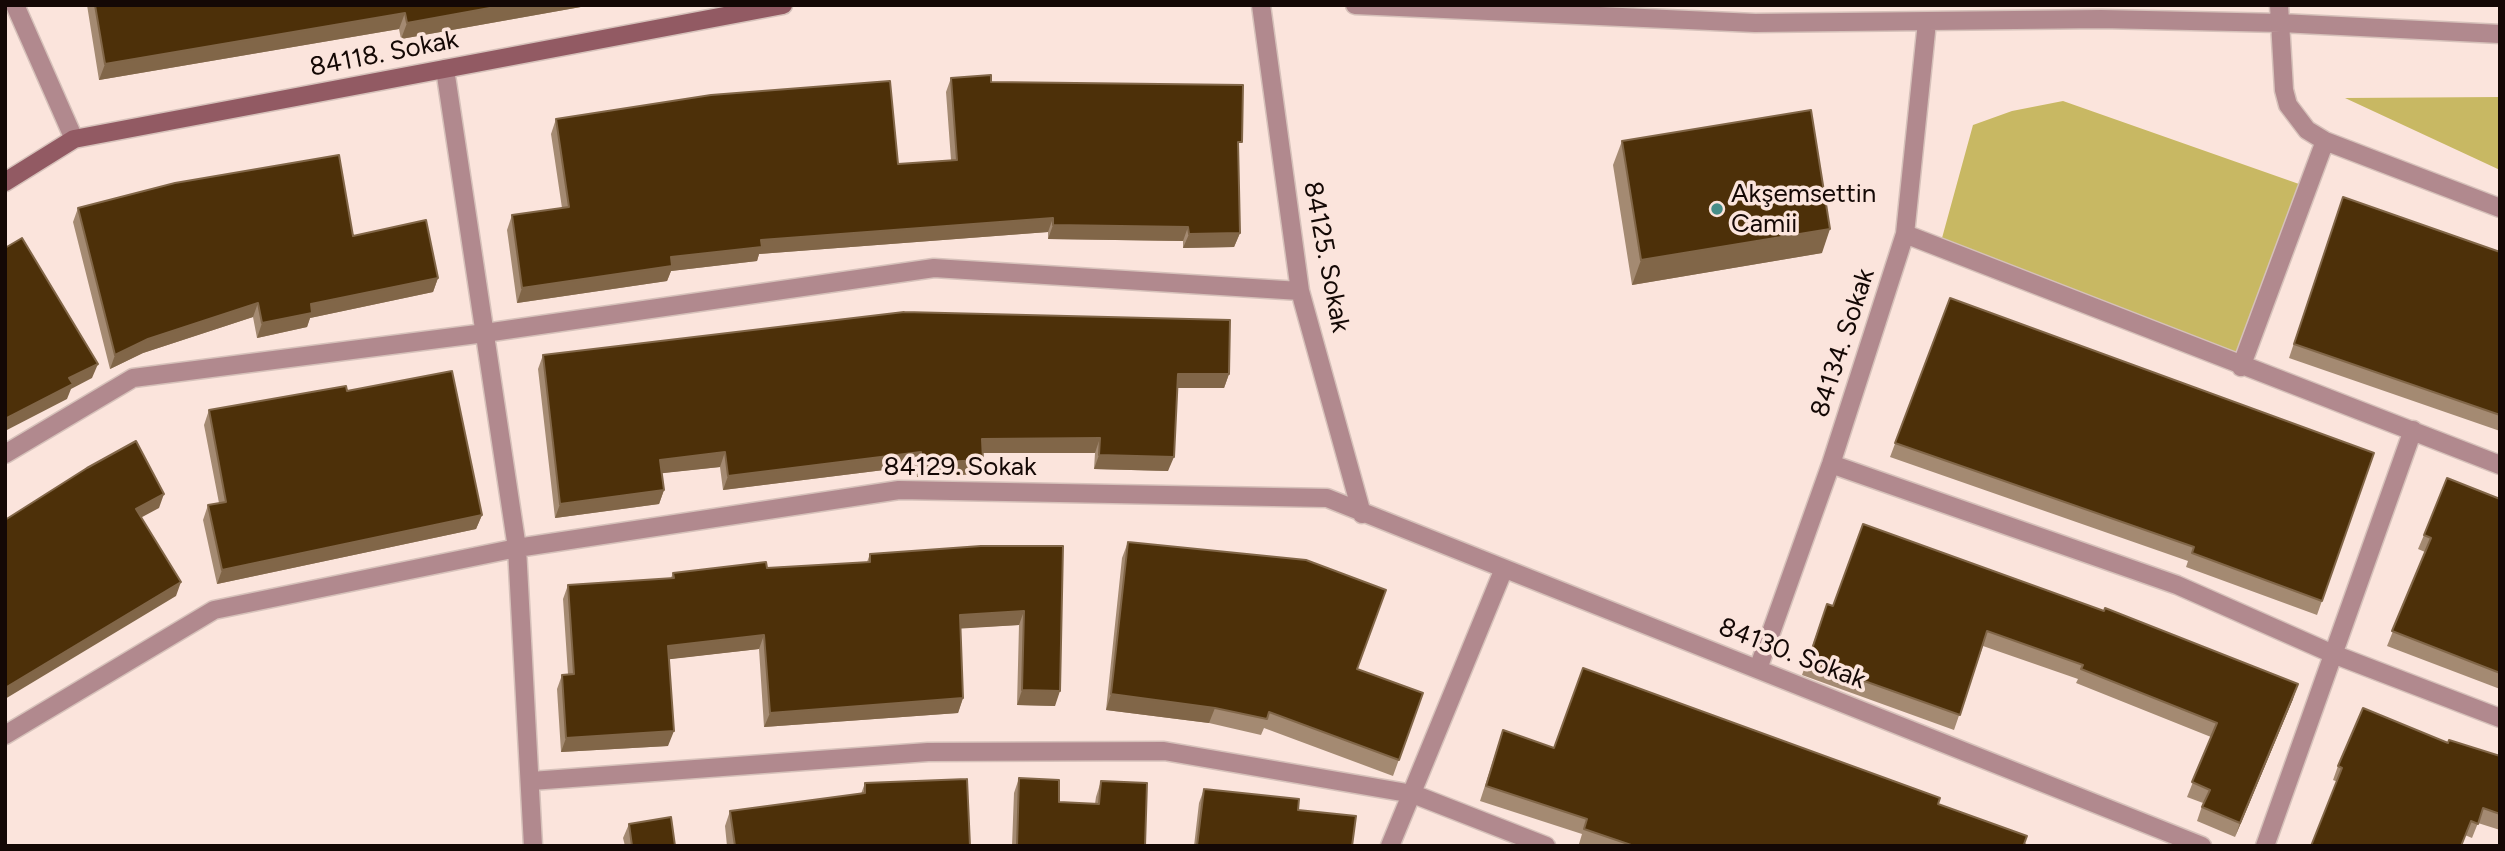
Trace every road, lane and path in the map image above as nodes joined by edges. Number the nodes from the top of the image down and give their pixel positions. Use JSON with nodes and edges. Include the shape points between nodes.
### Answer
{"nodes":[{"id":1,"x":15,"y":5,"type":"edge"},
{"id":2,"x":783,"y":5,"type":"edge"},
{"id":3,"x":1261,"y":5,"type":"edge"},
{"id":4,"x":1355,"y":5,"type":"edge"},
{"id":5,"x":1379,"y":7,"type":"edge"},
{"id":6,"x":2280,"y":14,"type":"edge"},
{"id":7,"x":1927,"y":22,"type":"junction"},
{"id":8,"x":2500,"y":34,"type":"edge"},
{"id":9,"x":445,"y":69,"type":"junction"},
{"id":10,"x":74,"y":139,"type":"junction"},
{"id":11,"x":2325,"y":141,"type":"junction"},
{"id":12,"x":5,"y":182,"type":"edge"},
{"id":13,"x":2500,"y":208,"type":"edge"},
{"id":14,"x":1905,"y":234,"type":"junction"},
{"id":15,"x":1300,"y":291,"type":"junction"},
{"id":16,"x":485,"y":333,"type":"junction"},
{"id":17,"x":2241,"y":367,"type":"junction"},
{"id":18,"x":2413,"y":430,"type":"junction"},
{"id":19,"x":5,"y":454,"type":"edge"},
{"id":20,"x":1831,"y":464,"type":"junction"},
{"id":21,"x":2500,"y":465,"type":"edge"},
{"id":22,"x":1362,"y":514,"type":"junction"},
{"id":23,"x":517,"y":548,"type":"junction"},
{"id":24,"x":1503,"y":570,"type":"junction"},
{"id":25,"x":2333,"y":654,"type":"junction"},
{"id":26,"x":1758,"y":668,"type":"junction"},
{"id":27,"x":2500,"y":718,"type":"edge"},
{"id":28,"x":5,"y":735,"type":"edge"},
{"id":29,"x":531,"y":781,"type":"junction"},
{"id":30,"x":1413,"y":793,"type":"junction"},
{"id":31,"x":533,"y":846,"type":"edge"},
{"id":32,"x":1390,"y":846,"type":"edge"},
{"id":33,"x":1546,"y":846,"type":"edge"},
{"id":34,"x":2202,"y":846,"type":"edge"},
{"id":35,"x":2265,"y":846,"type":"edge"}],
"edges":[{"from":1,"to":10,"type":"street"},
{"from":2,"to":9,"type":"main road","name":"84118. Sokak"},
{"from":3,"to":15,"type":"street","name":"84125. Sokak"},
{"from":4,"to":5,"type":"street"},
{"from":5,"to":7,"type":"street","via":[[1755,23]]},
{"from":6,"to":7,"type":"street"},
{"from":6,"to":8,"type":"street"},
{"from":6,"to":11,"type":"street","via":[[2288,105],[2306,130]]},
{"from":7,"to":14,"type":"street","name":"84134. Sokak"},
{"from":9,"to":10,"type":"main road","name":"84118. Sokak"},
{"from":9,"to":16,"type":"street"},
{"from":10,"to":12,"type":"main road","name":"84118. Sokak"},
{"from":11,"to":13,"type":"street"},
{"from":11,"to":17,"type":"street"},
{"from":14,"to":17,"type":"street"},
{"from":14,"to":20,"type":"street","name":"84134. Sokak"},
{"from":15,"to":16,"type":"street","via":[[934,268]]},
{"from":15,"to":22,"type":"street","name":"84125. Sokak"},
{"from":16,"to":19,"type":"street","via":[[132,378]]},
{"from":16,"to":23,"type":"street"},
{"from":17,"to":18,"type":"street"},
{"from":18,"to":21,"type":"street"},
{"from":18,"to":25,"type":"street"},
{"from":20,"to":25,"type":"street","via":[[2177,584]]},
{"from":20,"to":26,"type":"street","name":"84134. Sokak"},
{"from":22,"to":23,"type":"street","name":"84129. Sokak","via":[[1327,498],[899,490]]},
{"from":22,"to":24,"type":"street","name":"84130. Sokak"},
{"from":23,"to":28,"type":"street","name":"84129. Sokak","via":[[214,610]]},
{"from":23,"to":29,"type":"street"},
{"from":24,"to":26,"type":"street","name":"84130. Sokak"},
{"from":24,"to":30,"type":"street"},
{"from":25,"to":27,"type":"street"},
{"from":25,"to":35,"type":"street"},
{"from":26,"to":34,"type":"street","name":"84130. Sokak"},
{"from":29,"to":30,"type":"street","via":[[928,751],[1164,751]]},
{"from":29,"to":31,"type":"street"},
{"from":30,"to":32,"type":"street"},
{"from":30,"to":33,"type":"street"}]}
